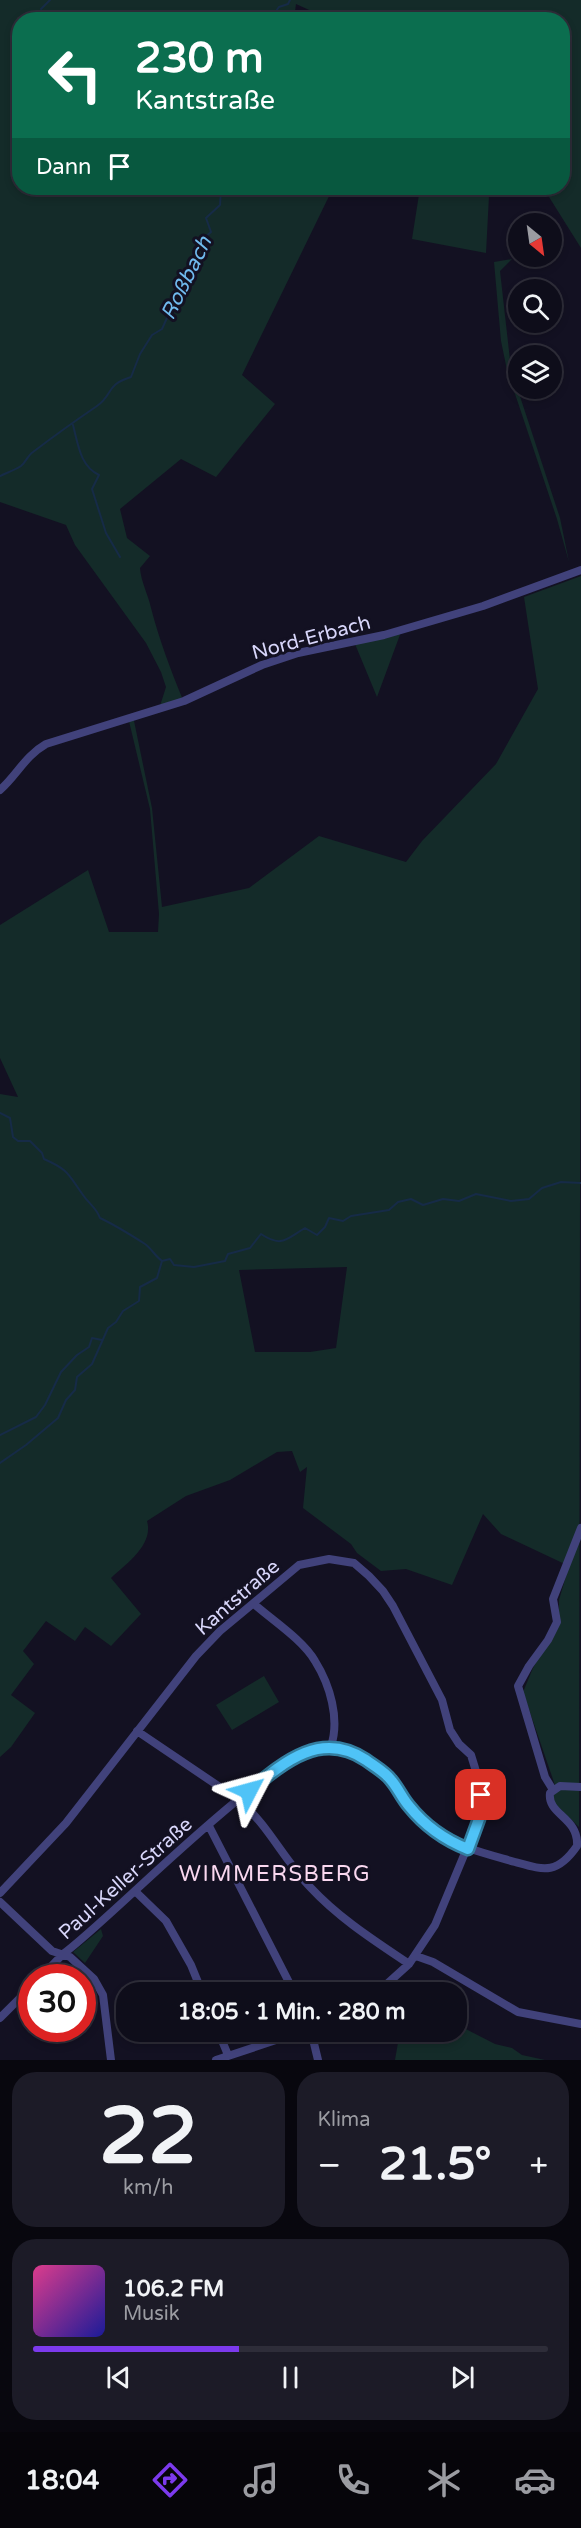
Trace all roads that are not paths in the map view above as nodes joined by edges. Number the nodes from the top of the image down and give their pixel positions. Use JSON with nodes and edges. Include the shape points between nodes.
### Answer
{"nodes":[{"id":1,"x":581,"y":570,"type":"edge"},
{"id":2,"x":0,"y":790,"type":"edge"},
{"id":3,"x":581,"y":1528,"type":"edge"},
{"id":4,"x":254,"y":1604,"type":"junction"},
{"id":5,"x":137,"y":1731,"type":"junction"},
{"id":6,"x":331,"y":1746,"type":"junction"},
{"id":7,"x":581,"y":1787,"type":"edge"},
{"id":8,"x":553,"y":1790,"type":"junction"},
{"id":9,"x":239,"y":1800,"type":"junction"},
{"id":10,"x":209,"y":1826,"type":"junction"},
{"id":11,"x":468,"y":1849,"type":"junction"},
{"id":12,"x":135,"y":1891,"type":"junction"},
{"id":13,"x":0,"y":1893,"type":"edge"},
{"id":14,"x":0,"y":1902,"type":"edge"},
{"id":15,"x":63,"y":1954,"type":"junction"},
{"id":16,"x":416,"y":1956,"type":"junction"},
{"id":17,"x":53,"y":1964,"type":"edge"},
{"id":18,"x":409,"y":1964,"type":"junction"},
{"id":19,"x":198,"y":1982,"type":"edge"},
{"id":20,"x":289,"y":1982,"type":"edge"},
{"id":21,"x":389,"y":1982,"type":"edge"},
{"id":22,"x":18,"y":2000,"type":"edge"},
{"id":23,"x":0,"y":2018,"type":"edge"},
{"id":24,"x":581,"y":2024,"type":"edge"},
{"id":25,"x":220,"y":2042,"type":"edge"},
{"id":26,"x":270,"y":2042,"type":"edge"},
{"id":27,"x":314,"y":2042,"type":"edge"},
{"id":28,"x":223,"y":2058,"type":"edge"},
{"id":29,"x":111,"y":2060,"type":"edge"},
{"id":30,"x":318,"y":2060,"type":"edge"}],
"edges":[{"from":1,"to":2,"type":"street","name":"Nord-Erbach","via":[[483,606],[384,635],[298,653],[184,701],[46,744],[23,761]]},
{"from":3,"to":8,"type":"street","via":[[553,1599],[557,1622],[518,1686],[545,1776]]},
{"from":4,"to":5,"type":"street","name":"Kantstraße","via":[[196,1656]]},
{"from":4,"to":6,"type":"street","via":[[315,1661],[331,1699]]},
{"from":4,"to":11,"type":"street","name":"Kantstraße","via":[[285,1575],[315,1560],[354,1563],[369,1576],[393,1606],[441,1700],[450,1730],[471,1755],[477,1769],[481,1807]]},
{"from":5,"to":9,"type":"street"},
{"from":5,"to":13,"type":"street","name":"Kantstraße","via":[[66,1823]]},
{"from":6,"to":9,"type":"street","name":"Paul-Keller-Straße","via":[[287,1763]]},
{"from":6,"to":11,"type":"street","via":[[351,1751],[375,1766],[433,1829]]},
{"from":7,"to":8,"type":"street","via":[[568,1785]]},
{"from":8,"to":11,"type":"street","via":[[549,1796],[551,1805],[578,1836],[577,1846],[561,1864],[550,1869],[535,1868]]},
{"from":9,"to":10,"type":"street","name":"Paul-Keller-Straße"},
{"from":9,"to":18,"type":"street","via":[[254,1813],[326,1904]]},
{"from":10,"to":12,"type":"street","name":"Paul-Keller-Straße"},
{"from":10,"to":20,"type":"street"},
{"from":11,"to":16,"type":"street","name":"Kantstraße","via":[[435,1925]]},
{"from":12,"to":15,"type":"street","name":"Paul-Keller-Straße"},
{"from":12,"to":19,"type":"street","via":[[166,1922]]},
{"from":14,"to":15,"type":"street","via":[[52,1951]]},
{"from":15,"to":17,"type":"street","name":"Paul-Keller-Straße"},
{"from":15,"to":29,"type":"street","via":[[79,1964],[99,1987]]},
{"from":16,"to":18,"type":"street","name":"Kantstraße"},
{"from":16,"to":24,"type":"street","via":[[518,2012]]},
{"from":18,"to":21,"type":"street","name":"Kantstraße"},
{"from":22,"to":23,"type":"street"},
{"from":25,"to":28,"type":"street"},
{"from":26,"to":28,"type":"street"},
{"from":27,"to":30,"type":"street"}]}
